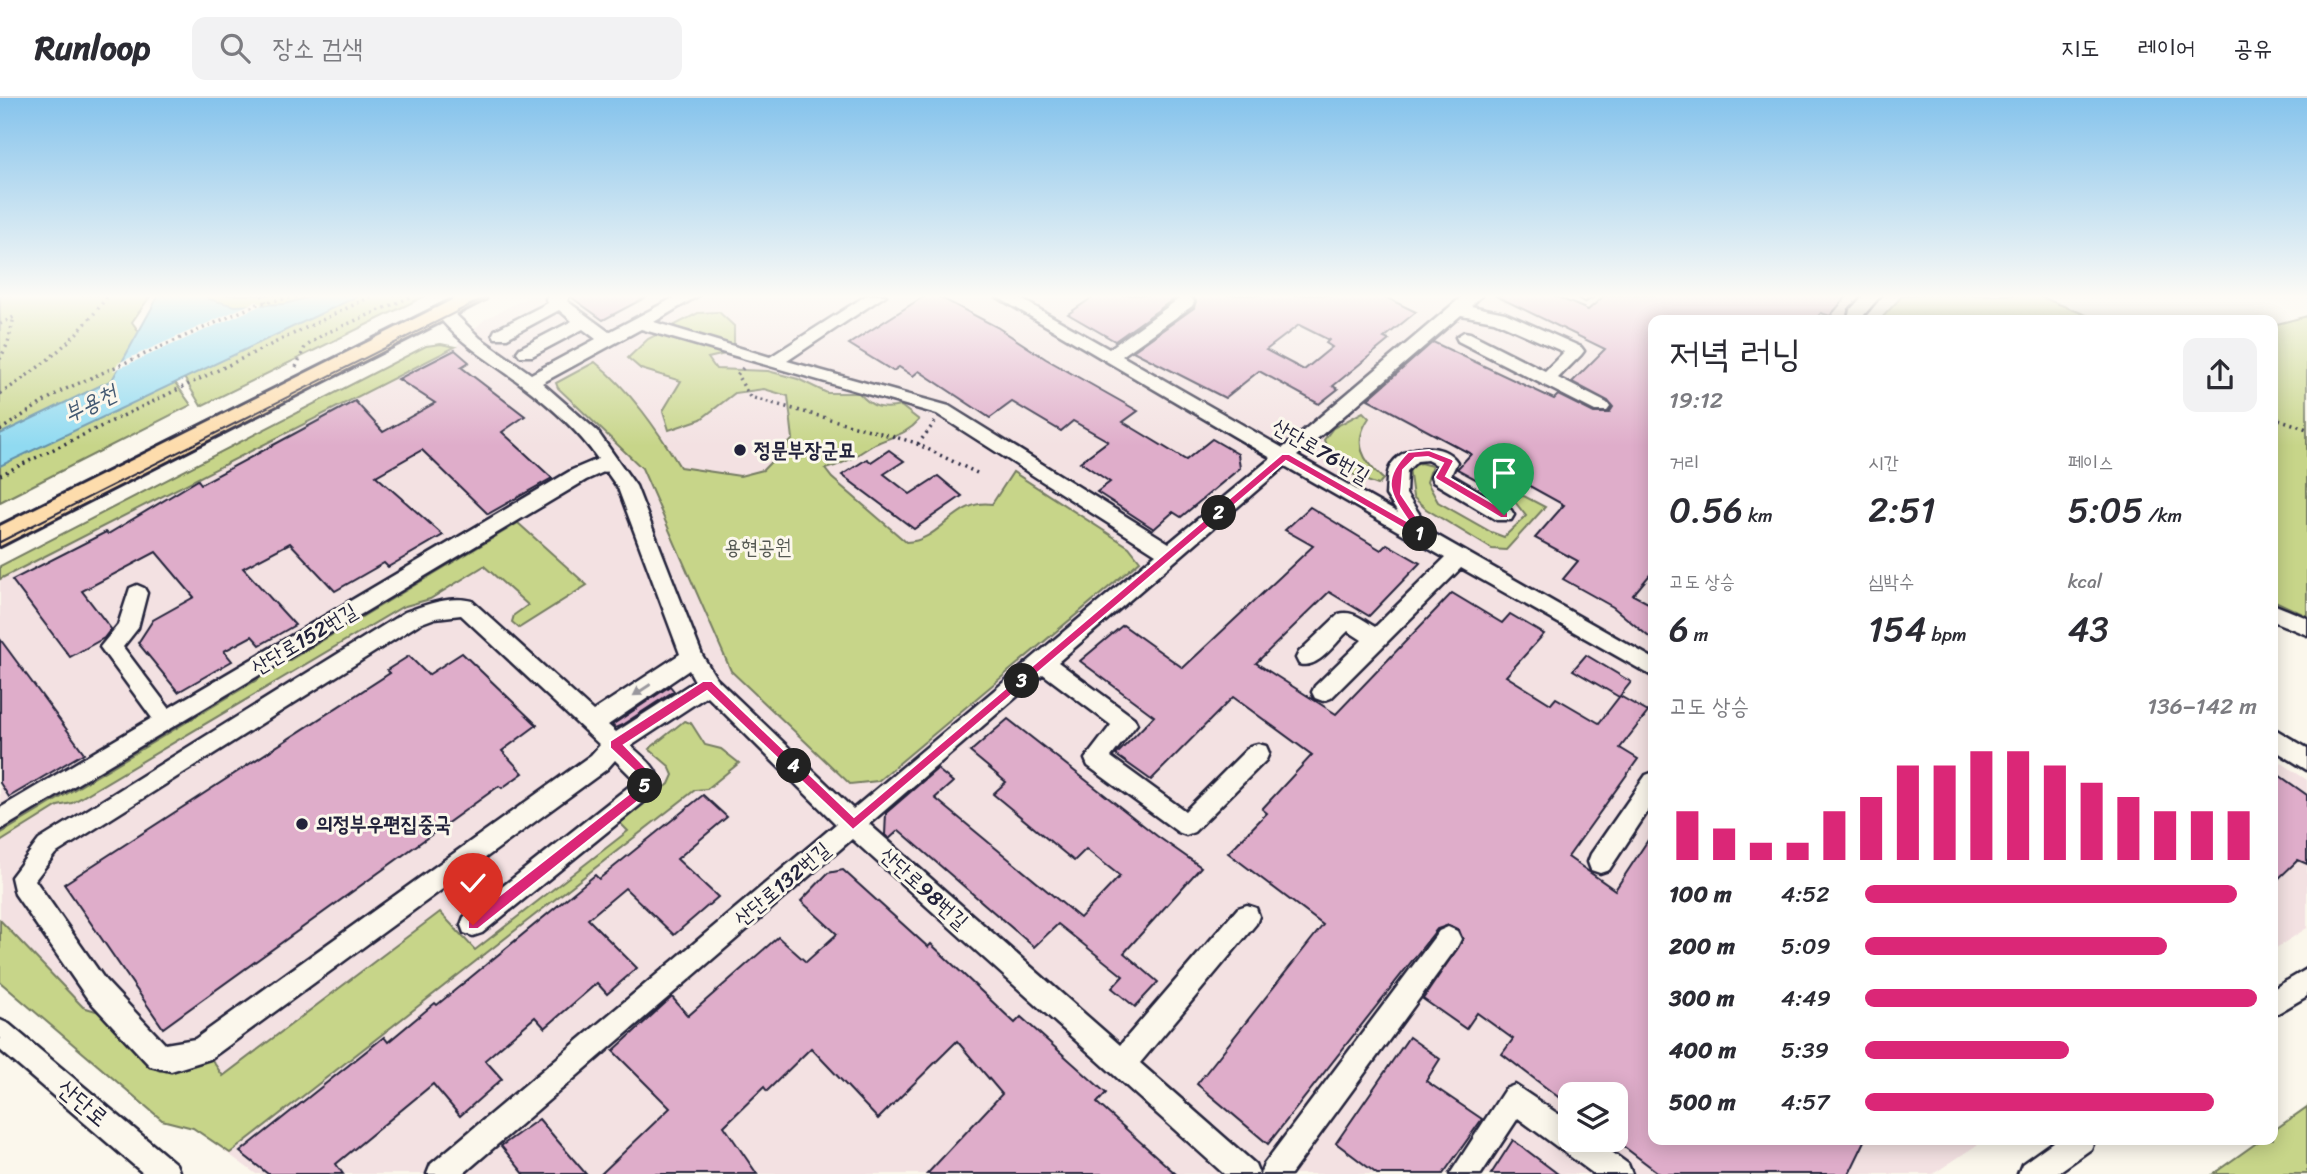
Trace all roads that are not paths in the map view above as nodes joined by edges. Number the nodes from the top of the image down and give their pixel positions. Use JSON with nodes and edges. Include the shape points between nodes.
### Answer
{"nodes":[{"id":1,"x":378,"y":345,"type":"edge"},
{"id":2,"x":478,"y":345,"type":"edge"},
{"id":3,"x":539,"y":345,"type":"edge"},
{"id":4,"x":598,"y":345,"type":"edge"},
{"id":5,"x":713,"y":345,"type":"edge"},
{"id":6,"x":800,"y":345,"type":"edge"},
{"id":7,"x":1089,"y":345,"type":"edge"},
{"id":8,"x":1126,"y":345,"type":"edge"},
{"id":9,"x":1415,"y":345,"type":"edge"},
{"id":10,"x":1480,"y":345,"type":"edge"},
{"id":11,"x":1562,"y":345,"type":"edge"},
{"id":12,"x":526,"y":352,"type":"dead end"},
{"id":13,"x":1110,"y":357,"type":"junction"},
{"id":14,"x":772,"y":363,"type":"junction"},
{"id":15,"x":1546,"y":379,"type":"junction"},
{"id":16,"x":530,"y":382,"type":"junction"},
{"id":17,"x":1601,"y":407,"type":"dead end"},
{"id":18,"x":1286,"y":456,"type":"junction"},
{"id":19,"x":611,"y":461,"type":"junction"},
{"id":20,"x":1504,"y":515,"type":"dead end"},
{"id":21,"x":0,"y":537,"type":"edge"},
{"id":22,"x":1424,"y":537,"type":"junction"},
{"id":23,"x":1171,"y":554,"type":"junction"},
{"id":24,"x":1459,"y":557,"type":"junction"},
{"id":25,"x":137,"y":593,"type":"dead end"},
{"id":26,"x":2278,"y":614,"type":"edge"},
{"id":27,"x":2307,"y":627,"type":"edge"},
{"id":28,"x":1377,"y":639,"type":"junction"},
{"id":29,"x":692,"y":657,"type":"junction"},
{"id":30,"x":1307,"y":658,"type":"dead end"},
{"id":31,"x":1044,"y":662,"type":"junction"},
{"id":32,"x":1648,"y":666,"type":"edge"},
{"id":33,"x":708,"y":684,"type":"junction"},
{"id":34,"x":1324,"y":692,"type":"dead end"},
{"id":35,"x":166,"y":721,"type":"junction"},
{"id":36,"x":592,"y":724,"type":"junction"},
{"id":37,"x":2278,"y":740,"type":"edge"},
{"id":38,"x":615,"y":745,"type":"junction"},
{"id":39,"x":1258,"y":753,"type":"dead end"},
{"id":40,"x":2307,"y":760,"type":"edge"},
{"id":41,"x":1648,"y":791,"type":"edge"},
{"id":42,"x":0,"y":820,"type":"edge"},
{"id":43,"x":853,"y":825,"type":"junction"},
{"id":44,"x":1600,"y":862,"type":"dead end"},
{"id":45,"x":1247,"y":916,"type":"dead end"},
{"id":46,"x":473,"y":925,"type":"dead end"},
{"id":47,"x":1448,"y":939,"type":"dead end"},
{"id":48,"x":2307,"y":981,"type":"edge"},
{"id":49,"x":2278,"y":1001,"type":"edge"},
{"id":50,"x":0,"y":1033,"type":"edge"},
{"id":51,"x":1121,"y":1064,"type":"junction"},
{"id":52,"x":1558,"y":1130,"type":"edge"},
{"id":53,"x":2073,"y":1145,"type":"edge"},
{"id":54,"x":1588,"y":1152,"type":"edge"},
{"id":55,"x":166,"y":1174,"type":"edge"},
{"id":56,"x":440,"y":1174,"type":"edge"},
{"id":57,"x":1245,"y":1174,"type":"edge"},
{"id":58,"x":1274,"y":1174,"type":"edge"},
{"id":59,"x":1464,"y":1174,"type":"edge"},
{"id":60,"x":1618,"y":1174,"type":"edge"},
{"id":61,"x":2032,"y":1174,"type":"edge"}],
"edges":[{"from":1,"to":21,"type":"main road"},
{"from":2,"to":16,"type":"lane","name":"산단로98번길"},
{"from":3,"to":12,"type":"lane"},
{"from":4,"to":16,"type":"lane"},
{"from":5,"to":14,"type":"lane"},
{"from":6,"to":14,"type":"lane"},
{"from":7,"to":13,"type":"lane","name":"산단로76번길"},
{"from":8,"to":13,"type":"lane"},
{"from":9,"to":18,"type":"lane","name":"산단로132번길"},
{"from":10,"to":15,"type":"lane"},
{"from":11,"to":15,"type":"lane","via":[[1575,351]]},
{"from":13,"to":18,"type":"lane","name":"산단로76번길"},
{"from":14,"to":23,"type":"lane","via":[[943,410]]},
{"from":15,"to":17,"type":"lane"},
{"from":16,"to":19,"type":"lane","name":"산단로98번길","via":[[591,435]]},
{"from":18,"to":22,"type":"lane","name":"산단로76번길"},
{"from":18,"to":23,"type":"lane","name":"산단로132번길"},
{"from":19,"to":29,"type":"lane","name":"산단로98번길","via":[[627,486]]},
{"from":19,"to":35,"type":"lane","name":"산단로152번길","via":[[579,475]]},
{"from":20,"to":22,"type":"lane","via":[[1440,477],[1448,461],[1429,454],[1412,455],[1398,468],[1396,495]]},
{"from":22,"to":24,"type":"lane","name":"산단로76번길"},
{"from":23,"to":31,"type":"lane","name":"산단로132번길"},
{"from":24,"to":28,"type":"lane"},
{"from":24,"to":32,"type":"lane","name":"산단로76번길"},
{"from":25,"to":35,"type":"lane","via":[[128,628],[111,647]]},
{"from":26,"to":27,"type":"lane"},
{"from":28,"to":30,"type":"lane","via":[[1346,620]]},
{"from":28,"to":34,"type":"lane"},
{"from":29,"to":33,"type":"lane","name":"산단로98번길"},
{"from":29,"to":36,"type":"lane","one_way":true},
{"from":31,"to":39,"type":"lane","via":[[1126,723],[1096,759],[1186,825]]},
{"from":31,"to":43,"type":"lane","name":"산단로132번길"},
{"from":33,"to":38,"type":"lane"},
{"from":33,"to":43,"type":"lane","name":"산단로98번길"},
{"from":35,"to":42,"type":"lane","name":"산단로152번길"},
{"from":36,"to":38,"type":"lane"},
{"from":36,"to":38,"type":"lane","via":[[465,607],[434,610],[412,618],[47,847],[23,877],[24,886],[96,989],[159,1057],[172,1058],[217,1041],[599,762]]},
{"from":37,"to":40,"type":"lane"},
{"from":38,"to":46,"type":"lane","via":[[647,775],[647,784]]},
{"from":41,"to":44,"type":"lane"},
{"from":43,"to":51,"type":"lane","name":"산단로98번길"},
{"from":43,"to":56,"type":"lane","name":"산단로132번길"},
{"from":45,"to":51,"type":"lane"},
{"from":47,"to":58,"type":"lane"},
{"from":48,"to":49,"type":"lane"},
{"from":50,"to":55,"type":"lane","name":"산단로"},
{"from":51,"to":57,"type":"lane","name":"산단로98번길"},
{"from":52,"to":59,"type":"lane","via":[[1515,1099]]},
{"from":53,"to":61,"type":"lane"},
{"from":54,"to":60,"type":"lane"}]}
